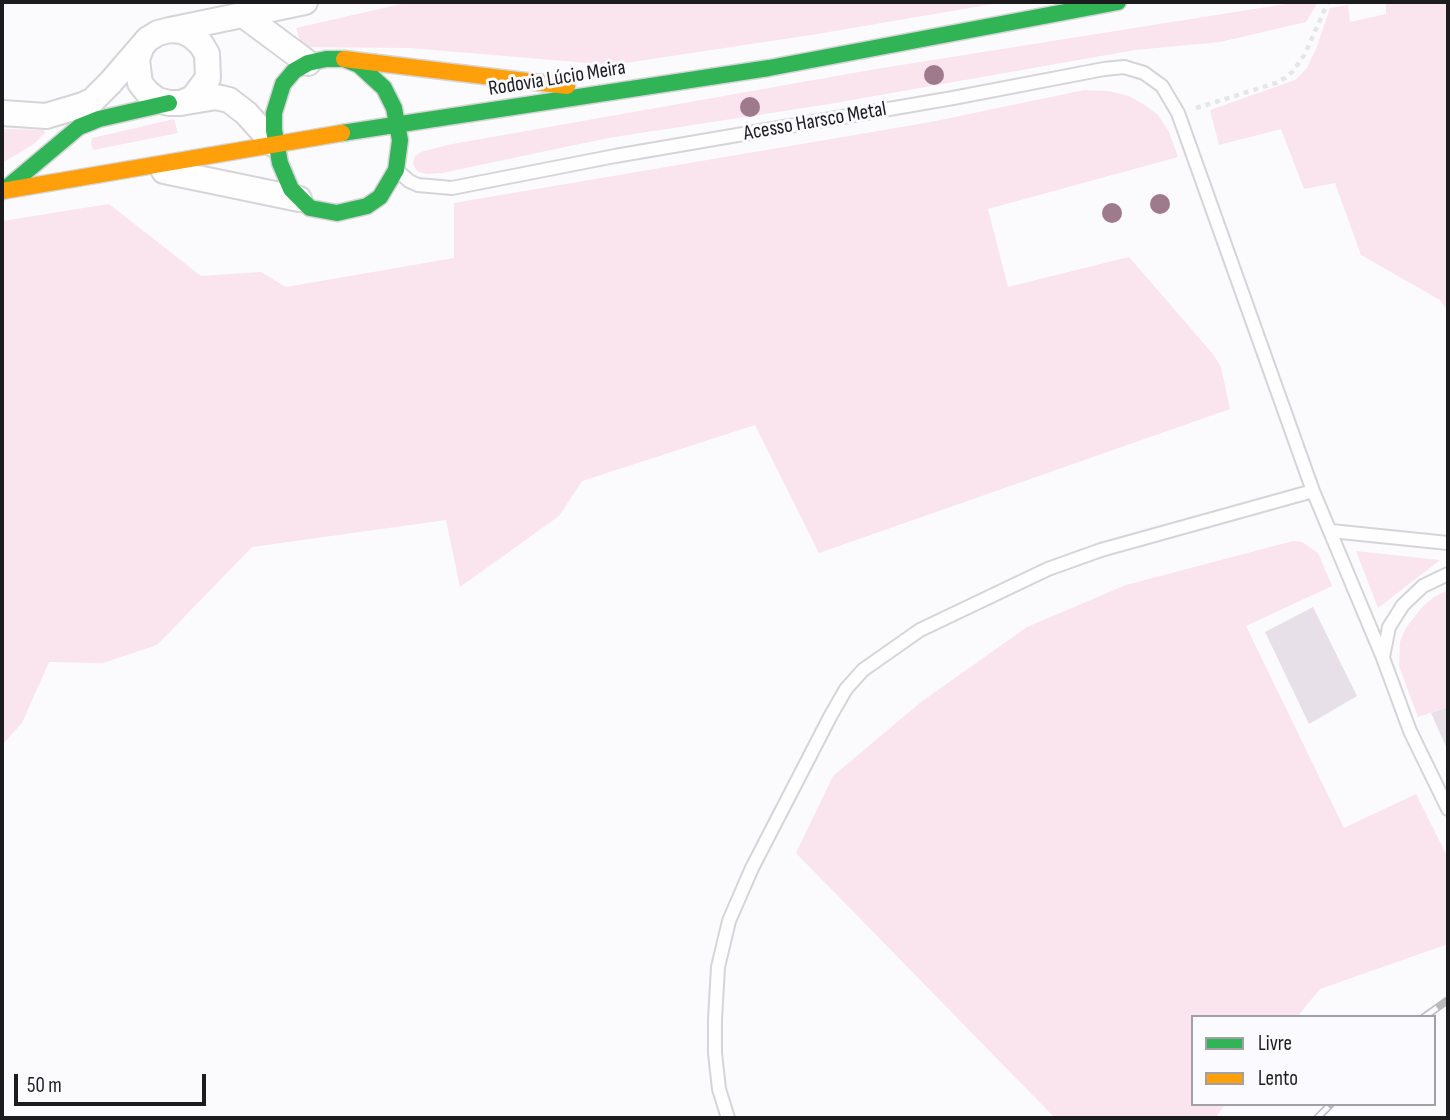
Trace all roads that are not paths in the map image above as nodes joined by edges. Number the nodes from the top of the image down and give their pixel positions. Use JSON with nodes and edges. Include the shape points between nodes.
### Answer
{"nodes":[{"id":1,"x":305,"y":2,"type":"edge"},
{"id":2,"x":1118,"y":2,"type":"edge"},
{"id":3,"x":242,"y":14,"type":"junction"},
{"id":4,"x":170,"y":30,"type":"junction"},
{"id":5,"x":141,"y":48,"type":"junction"},
{"id":6,"x":344,"y":59,"type":"junction"},
{"id":7,"x":308,"y":63,"type":"junction"},
{"id":8,"x":615,"y":91,"type":"junction"},
{"id":9,"x":175,"y":103,"type":"junction"},
{"id":10,"x":2,"y":113,"type":"edge"},
{"id":11,"x":397,"y":124,"type":"junction"},
{"id":12,"x":275,"y":145,"type":"junction"},
{"id":13,"x":142,"y":166,"type":"junction"},
{"id":14,"x":396,"y":170,"type":"junction"},
{"id":15,"x":3,"y":191,"type":"edge"},
{"id":16,"x":299,"y":199,"type":"junction"},
{"id":17,"x":1312,"y":491,"type":"junction"},
{"id":18,"x":1331,"y":531,"type":"junction"},
{"id":19,"x":1448,"y":542,"type":"edge"},
{"id":20,"x":1448,"y":574,"type":"edge"},
{"id":21,"x":1383,"y":658,"type":"junction"},
{"id":22,"x":1448,"y":809,"type":"edge"},
{"id":23,"x":728,"y":1118,"type":"edge"}],
"edges":[{"from":1,"to":3,"type":"street"},
{"from":2,"to":8,"type":"main road","name":"Rodovia Lúcio Meira","via":[[769,68]]},
{"from":3,"to":4,"type":"street"},
{"from":3,"to":7,"type":"street"},
{"from":4,"to":5,"type":"street","via":[[148,39]]},
{"from":4,"to":9,"type":"street","via":[[192,36],[207,54],[209,65],[202,89],[193,98]]},
{"from":5,"to":9,"type":"street","via":[[137,60],[140,83],[157,100]]},
{"from":5,"to":10,"type":"street","via":[[93,100],[72,110],[46,116]]},
{"from":6,"to":7,"type":"main road"},
{"from":6,"to":8,"type":"main road"},
{"from":6,"to":11,"type":"main road","via":[[359,65],[384,88]]},
{"from":7,"to":12,"type":"main road","via":[[294,71],[280,91],[274,113]]},
{"from":8,"to":11,"type":"main road","name":"Rodovia Lúcio Meira"},
{"from":9,"to":12,"type":"street","via":[[216,97],[229,100]]},
{"from":9,"to":15,"type":"main road","via":[[79,127]]},
{"from":11,"to":12,"type":"main road","name":"Rodovia Lúcio Meira"},
{"from":11,"to":14,"type":"main road","via":[[400,148]]},
{"from":12,"to":13,"type":"main road","name":"Rodovia Lúcio Meira"},
{"from":12,"to":16,"type":"main road","via":[[285,177]]},
{"from":13,"to":15,"type":"main road","name":"Rodovia Lúcio Meira"},
{"from":13,"to":16,"type":"street"},
{"from":14,"to":16,"type":"main road","via":[[380,197],[351,211],[323,212]]},
{"from":14,"to":17,"type":"lane","name":"Acesso Harsco Metal","via":[[418,185],[452,188],[1118,67],[1137,69],[1167,92],[1178,113]]},
{"from":17,"to":18,"type":"lane","name":"Acesso Harsco Metal"},
{"from":17,"to":23,"type":"lane","via":[[1048,569],[920,630],[863,670],[846,688],[729,921],[718,967],[715,1019],[719,1089]]},
{"from":18,"to":19,"type":"lane"},
{"from":18,"to":21,"type":"lane","name":"Acesso Harsco Metal"},
{"from":20,"to":21,"type":"lane","via":[[1423,586],[1403,605],[1389,628]]},
{"from":21,"to":22,"type":"lane","name":"Acesso Harsco Metal","via":[[1410,731]]}]}
